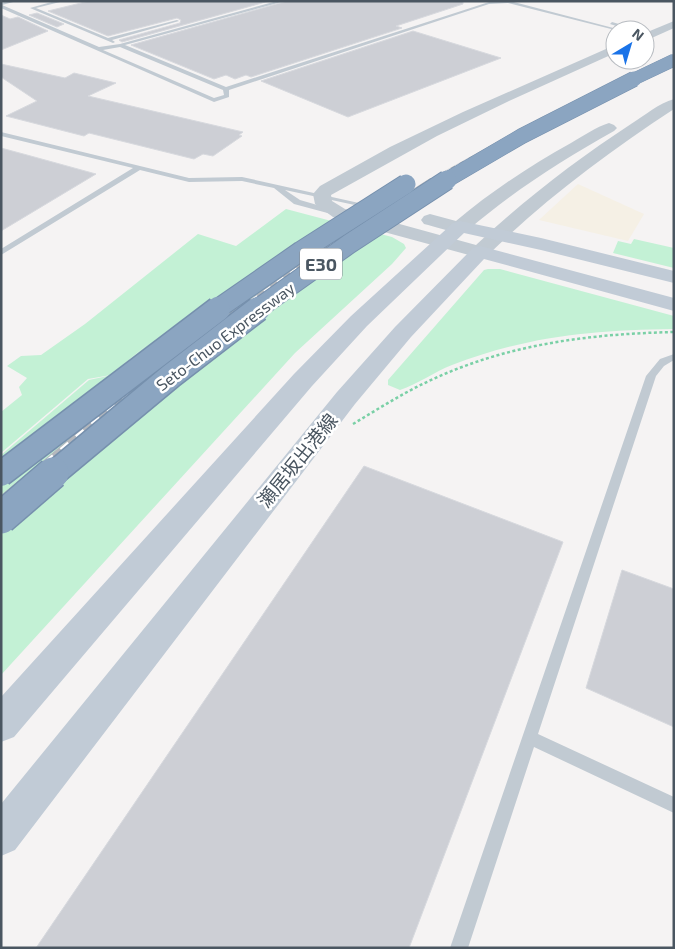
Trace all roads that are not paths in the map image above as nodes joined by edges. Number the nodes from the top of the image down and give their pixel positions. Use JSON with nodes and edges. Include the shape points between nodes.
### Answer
{"nodes":[{"id":1,"x":15,"y":1,"type":"edge"},
{"id":2,"x":62,"y":1,"type":"edge"},
{"id":3,"x":282,"y":1,"type":"edge"},
{"id":4,"x":522,"y":1,"type":"edge"},
{"id":5,"x":490,"y":2,"type":"edge"},
{"id":6,"x":1,"y":5,"type":"edge"},
{"id":7,"x":180,"y":20,"type":"dead end"},
{"id":8,"x":605,"y":22,"type":"edge"},
{"id":9,"x":674,"y":24,"type":"edge"},
{"id":10,"x":605,"y":26,"type":"edge"},
{"id":11,"x":655,"y":33,"type":"edge"},
{"id":12,"x":107,"y":40,"type":"junction"},
{"id":13,"x":120,"y":45,"type":"junction"},
{"id":14,"x":674,"y":48,"type":"edge"},
{"id":15,"x":98,"y":49,"type":"junction"},
{"id":16,"x":605,"y":54,"type":"edge"},
{"id":17,"x":674,"y":60,"type":"edge"},
{"id":18,"x":226,"y":89,"type":"junction"},
{"id":19,"x":674,"y":92,"type":"edge"},
{"id":20,"x":674,"y":103,"type":"edge"},
{"id":21,"x":1,"y":134,"type":"edge"},
{"id":22,"x":140,"y":167,"type":"junction"},
{"id":23,"x":350,"y":177,"type":"junction"},
{"id":24,"x":271,"y":184,"type":"junction"},
{"id":25,"x":322,"y":194,"type":"junction"},
{"id":26,"x":361,"y":212,"type":"junction"},
{"id":27,"x":452,"y":234,"type":"junction"},
{"id":28,"x":488,"y":243,"type":"junction"},
{"id":29,"x":1,"y":253,"type":"edge"},
{"id":30,"x":674,"y":277,"type":"edge"},
{"id":31,"x":674,"y":305,"type":"edge"},
{"id":32,"x":674,"y":357,"type":"edge"},
{"id":33,"x":1,"y":474,"type":"edge"},
{"id":34,"x":1,"y":518,"type":"edge"},
{"id":35,"x":1,"y":724,"type":"edge"},
{"id":36,"x":529,"y":737,"type":"junction"},
{"id":37,"x":674,"y":805,"type":"edge"},
{"id":38,"x":1,"y":836,"type":"edge"},
{"id":39,"x":459,"y":948,"type":"edge"}],
"edges":[{"from":1,"to":6,"type":"lane"},
{"from":2,"to":12,"type":"lane","via":[[32,8]]},
{"from":3,"to":13,"type":"lane"},
{"from":4,"to":8,"type":"lane"},
{"from":5,"to":10,"type":"lane","via":[[508,2]]},
{"from":5,"to":18,"type":"lane"},
{"from":6,"to":15,"type":"lane"},
{"from":7,"to":12,"type":"lane"},
{"from":9,"to":11,"type":"street"},
{"from":12,"to":13,"type":"lane"},
{"from":13,"to":15,"type":"lane"},
{"from":13,"to":18,"type":"lane"},
{"from":14,"to":33,"type":"highway","name":"Seto-Chuo Expressway","number":"E30","bridge":true,"via":[[514,123],[380,200],[223,304]]},
{"from":15,"to":18,"type":"lane","via":[[214,100],[227,96]]},
{"from":16,"to":23,"type":"street","via":[[461,118]]},
{"from":17,"to":34,"type":"highway","name":"Seto-Chuo Expressway","number":"E30","bridge":true,"via":[[535,128],[395,213],[245,318],[147,395]]},
{"from":19,"to":27,"type":"street","via":[[510,187]]},
{"from":20,"to":28,"type":"street","via":[[539,197]]},
{"from":21,"to":22,"type":"lane"},
{"from":22,"to":24,"type":"lane","via":[[188,180],[242,179]]},
{"from":22,"to":29,"type":"lane"},
{"from":23,"to":25,"type":"street"},
{"from":23,"to":26,"type":"street","via":[[343,187],[344,192]]},
{"from":24,"to":25,"type":"lane"},
{"from":24,"to":26,"type":"lane","via":[[297,202]]},
{"from":25,"to":26,"type":"street","via":[[324,204],[330,208]]},
{"from":26,"to":27,"type":"street"},
{"from":27,"to":28,"type":"main road"},
{"from":27,"to":35,"type":"main road","via":[[359,321],[302,380]]},
{"from":28,"to":30,"type":"main road"},
{"from":28,"to":31,"type":"main road"},
{"from":28,"to":38,"type":"main road","name":"瀬居坂出港線","via":[[403,332],[346,398]]},
{"from":32,"to":36,"type":"lane","via":[[658,365],[650,376]]},
{"from":36,"to":37,"type":"lane"},
{"from":36,"to":39,"type":"lane"}]}
